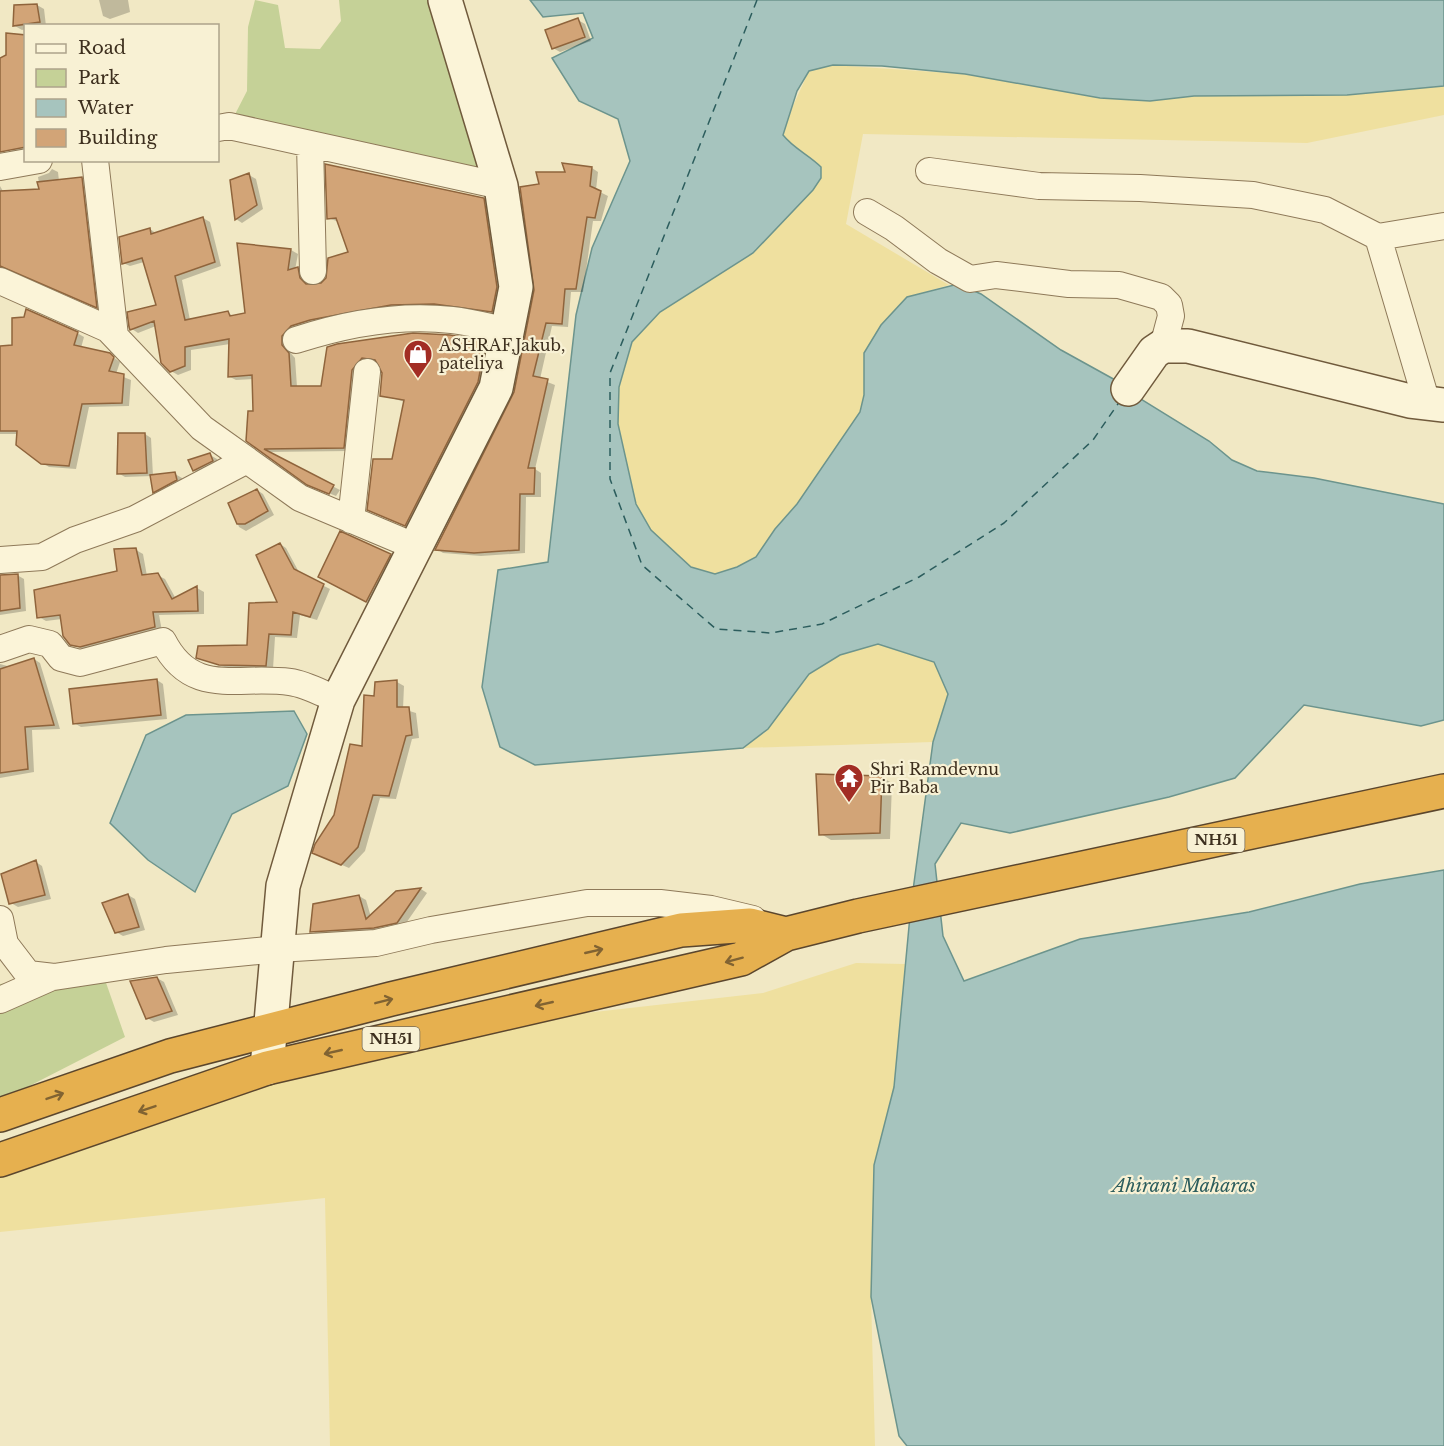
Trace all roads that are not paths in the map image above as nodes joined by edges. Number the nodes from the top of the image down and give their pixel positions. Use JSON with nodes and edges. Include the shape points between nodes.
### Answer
{"nodes":[{"id":1,"x":445,"y":0,"type":"edge"},
{"id":2,"x":219,"y":128,"type":"edge"},
{"id":3,"x":310,"y":144,"type":"junction"},
{"id":4,"x":28,"y":162,"type":"edge"},
{"id":5,"x":95,"y":162,"type":"edge"},
{"id":6,"x":0,"y":167,"type":"edge"},
{"id":7,"x":929,"y":171,"type":"dead end"},
{"id":8,"x":501,"y":186,"type":"junction"},
{"id":9,"x":867,"y":212,"type":"dead end"},
{"id":10,"x":1444,"y":226,"type":"edge"},
{"id":11,"x":1378,"y":237,"type":"junction"},
{"id":12,"x":313,"y":271,"type":"dead end"},
{"id":13,"x":0,"y":281,"type":"edge"},
{"id":14,"x":508,"y":331,"type":"junction"},
{"id":15,"x":115,"y":336,"type":"junction"},
{"id":16,"x":296,"y":340,"type":"dead end"},
{"id":17,"x":1163,"y":346,"type":"junction"},
{"id":18,"x":367,"y":372,"type":"dead end"},
{"id":19,"x":1128,"y":389,"type":"dead end"},
{"id":20,"x":1435,"y":404,"type":"edge"},
{"id":21,"x":247,"y":460,"type":"junction"},
{"id":22,"x":351,"y":520,"type":"junction"},
{"id":23,"x":414,"y":546,"type":"junction"},
{"id":24,"x":0,"y":560,"type":"edge"},
{"id":25,"x":0,"y":649,"type":"edge"},
{"id":26,"x":338,"y":700,"type":"junction"},
{"id":27,"x":1444,"y":791,"type":"edge"},
{"id":28,"x":0,"y":918,"type":"edge"},
{"id":29,"x":786,"y":934,"type":"junction"},
{"id":30,"x":278,"y":949,"type":"junction"},
{"id":31,"x":54,"y":977,"type":"junction"},
{"id":32,"x":0,"y":1000,"type":"edge"},
{"id":33,"x":270,"y":1030,"type":"junction"},
{"id":34,"x":267,"y":1068,"type":"junction"},
{"id":35,"x":0,"y":1115,"type":"edge"},
{"id":36,"x":0,"y":1160,"type":"edge"}],
"edges":[{"from":1,"to":8,"type":"street"},
{"from":2,"to":3,"type":"street","via":[[229,126]]},
{"from":3,"to":8,"type":"street"},
{"from":3,"to":12,"type":"street"},
{"from":4,"to":6,"type":"street"},
{"from":5,"to":15,"type":"street"},
{"from":7,"to":11,"type":"street","via":[[1039,186],[1253,195],[1325,210]]},
{"from":8,"to":14,"type":"street","via":[[516,287]]},
{"from":9,"to":17,"type":"street","via":[[970,279],[996,275],[1069,284],[1119,285],[1161,297],[1169,305],[1171,316]]},
{"from":10,"to":11,"type":"street"},
{"from":11,"to":20,"type":"street"},
{"from":13,"to":15,"type":"street","via":[[108,329]]},
{"from":14,"to":16,"type":"street","via":[[452,320],[397,320],[335,327]]},
{"from":14,"to":23,"type":"street","via":[[496,388]]},
{"from":15,"to":21,"type":"street","via":[[202,428]]},
{"from":17,"to":19,"type":"street","via":[[1154,352]]},
{"from":17,"to":20,"type":"street","via":[[1188,346]]},
{"from":18,"to":22,"type":"street"},
{"from":21,"to":22,"type":"street","via":[[300,498]]},
{"from":21,"to":24,"type":"street","via":[[135,519],[75,540],[42,557]]},
{"from":22,"to":23,"type":"street"},
{"from":23,"to":26,"type":"street"},
{"from":25,"to":26,"type":"street","via":[[29,639],[50,644],[61,658],[80,663],[163,641],[171,658],[199,679],[292,682]]},
{"from":26,"to":30,"type":"street","via":[[283,886]]},
{"from":27,"to":29,"type":"highway","number":"NH51"},
{"from":28,"to":31,"type":"street","via":[[5,944],[28,974]]},
{"from":29,"to":30,"type":"street","via":[[754,919],[711,909],[660,903],[587,903],[376,943]]},
{"from":33,"to":29,"type":"highway","number":"NH51","one_way":true,"via":[[681,930],[750,925]]},
{"from":29,"to":34,"type":"highway","number":"NH51","one_way":true,"via":[[741,958]]},
{"from":30,"to":31,"type":"street"},
{"from":30,"to":33,"type":"street"},
{"from":31,"to":32,"type":"street"},
{"from":33,"to":34,"type":"street"},
{"from":35,"to":33,"type":"highway","number":"NH51","one_way":true,"via":[[170,1056]]},
{"from":34,"to":36,"type":"highway","number":"NH51","one_way":true}]}
